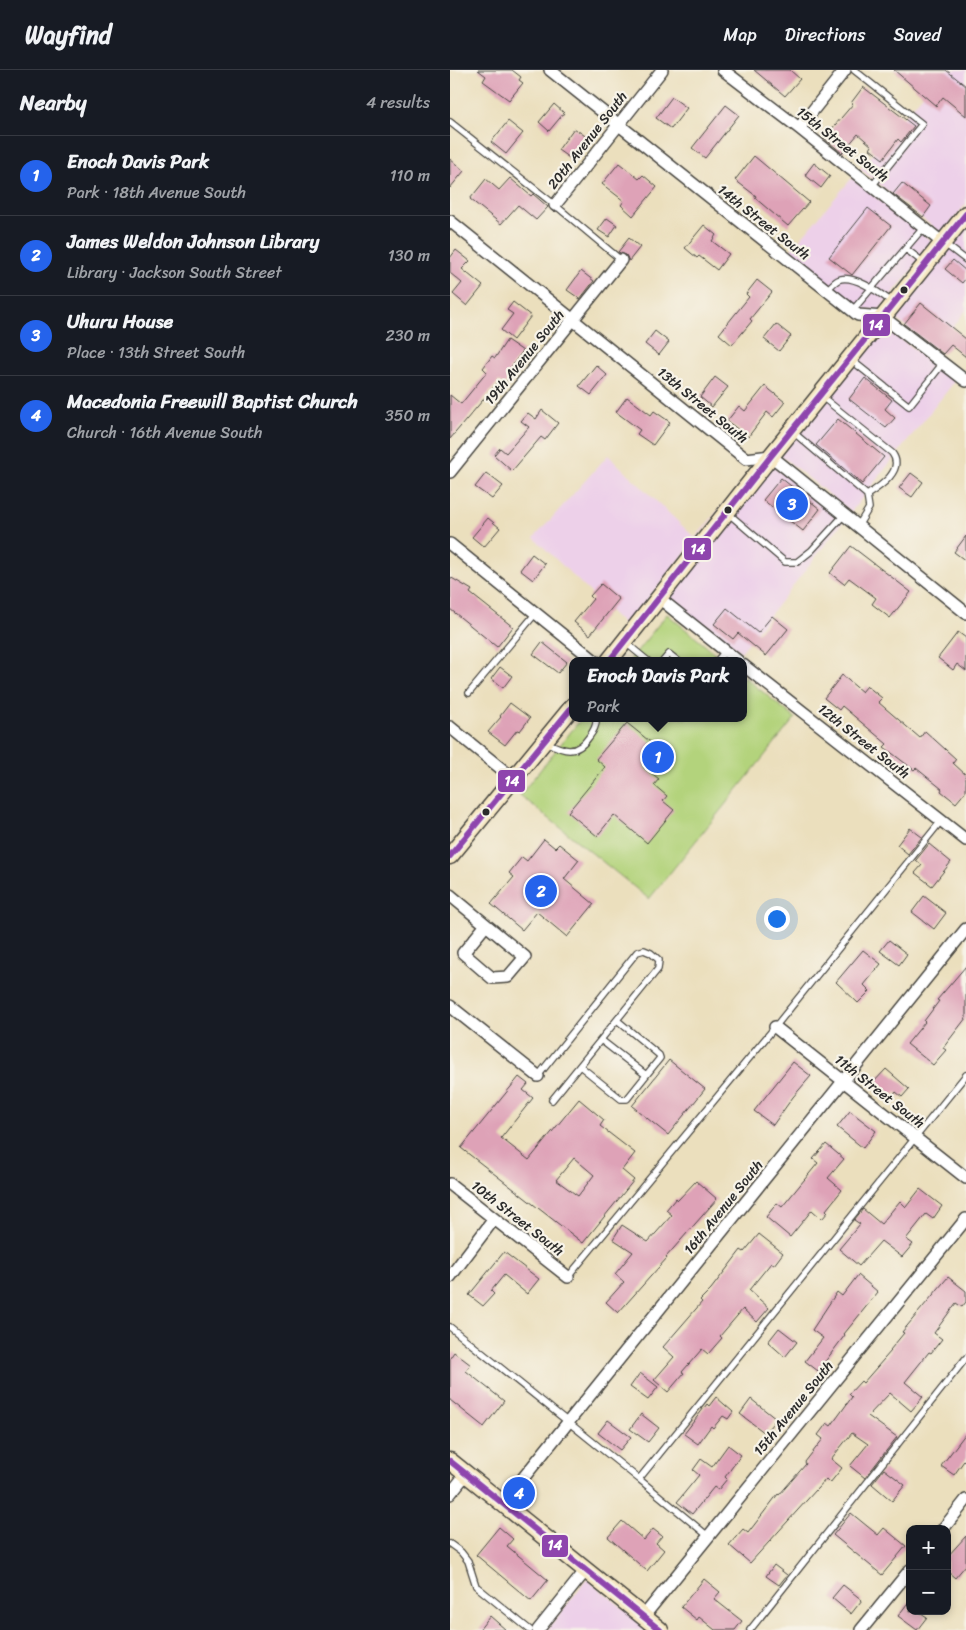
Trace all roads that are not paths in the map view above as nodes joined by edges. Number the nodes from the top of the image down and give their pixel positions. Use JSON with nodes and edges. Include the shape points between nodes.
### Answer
{"nodes":[{"id":1,"x":550,"y":70,"type":"edge"},
{"id":2,"x":662,"y":70,"type":"edge"},
{"id":3,"x":723,"y":70,"type":"edge"},
{"id":4,"x":845,"y":70,"type":"edge"},
{"id":5,"x":854,"y":70,"type":"edge"},
{"id":6,"x":450,"y":122,"type":"edge"},
{"id":7,"x":618,"y":125,"type":"junction"},
{"id":8,"x":799,"y":128,"type":"junction"},
{"id":9,"x":872,"y":186,"type":"junction"},
{"id":10,"x":555,"y":205,"type":"junction"},
{"id":11,"x":966,"y":214,"type":"edge"},
{"id":12,"x":450,"y":221,"type":"edge"},
{"id":13,"x":924,"y":227,"type":"junction"},
{"id":14,"x":943,"y":243,"type":"junction"},
{"id":15,"x":906,"y":249,"type":"junction"},
{"id":16,"x":622,"y":260,"type":"joint"},
{"id":17,"x":966,"y":260,"type":"edge"},
{"id":18,"x":926,"y":264,"type":"junction"},
{"id":19,"x":871,"y":288,"type":"junction"},
{"id":20,"x":826,"y":290,"type":"junction"},
{"id":21,"x":894,"y":303,"type":"junction"},
{"id":22,"x":852,"y":310,"type":"junction"},
{"id":23,"x":883,"y":317,"type":"junction"},
{"id":24,"x":573,"y":320,"type":"junction"},
{"id":25,"x":849,"y":358,"type":"junction"},
{"id":26,"x":943,"y":363,"type":"junction"},
{"id":27,"x":966,"y":382,"type":"edge"},
{"id":28,"x":820,"y":395,"type":"junction"},
{"id":29,"x":792,"y":431,"type":"junction"},
{"id":30,"x":771,"y":456,"type":"junction"},
{"id":31,"x":450,"y":472,"type":"edge"},
{"id":32,"x":867,"y":495,"type":"junction"},
{"id":33,"x":727,"y":512,"type":"junction"},
{"id":34,"x":844,"y":514,"type":"junction"},
{"id":35,"x":858,"y":526,"type":"junction"},
{"id":36,"x":450,"y":544,"type":"edge"},
{"id":37,"x":659,"y":598,"type":"junction"},
{"id":38,"x":536,"y":613,"type":"junction"},
{"id":39,"x":966,"y":613,"type":"edge"},
{"id":40,"x":624,"y":642,"type":"junction"},
{"id":41,"x":725,"y":650,"type":"junction"},
{"id":42,"x":590,"y":657,"type":"edge"},
{"id":43,"x":612,"y":657,"type":"edge"},
{"id":44,"x":643,"y":657,"type":"edge"},
{"id":45,"x":720,"y":657,"type":"edge"},
{"id":46,"x":733,"y":657,"type":"edge"},
{"id":47,"x":747,"y":667,"type":"edge"},
{"id":48,"x":469,"y":693,"type":"dead end"},
{"id":49,"x":569,"y":711,"type":"edge"},
{"id":50,"x":597,"y":722,"type":"edge"},
{"id":51,"x":450,"y":727,"type":"edge"},
{"id":52,"x":544,"y":741,"type":"junction"},
{"id":53,"x":514,"y":779,"type":"junction"},
{"id":54,"x":941,"y":821,"type":"junction"},
{"id":55,"x":966,"y":840,"type":"edge"},
{"id":56,"x":450,"y":856,"type":"edge"},
{"id":57,"x":450,"y":895,"type":"edge"},
{"id":58,"x":486,"y":925,"type":"junction"},
{"id":59,"x":966,"y":929,"type":"edge"},
{"id":60,"x":450,"y":1006,"type":"edge"},
{"id":61,"x":617,"y":1020,"type":"junction"},
{"id":62,"x":775,"y":1027,"type":"junction"},
{"id":63,"x":601,"y":1040,"type":"junction"},
{"id":64,"x":580,"y":1066,"type":"junction"},
{"id":65,"x":646,"y":1075,"type":"junction"},
{"id":66,"x":966,"y":1075,"type":"edge"},
{"id":67,"x":538,"y":1076,"type":"joint"},
{"id":68,"x":843,"y":1082,"type":"junction"},
{"id":69,"x":552,"y":1100,"type":"dead end"},
{"id":70,"x":915,"y":1138,"type":"junction"},
{"id":71,"x":966,"y":1178,"type":"edge"},
{"id":72,"x":450,"y":1184,"type":"edge"},
{"id":73,"x":494,"y":1219,"type":"junction"},
{"id":74,"x":966,"y":1219,"type":"edge"},
{"id":75,"x":450,"y":1277,"type":"edge"},
{"id":76,"x":568,"y":1277,"type":"joint"},
{"id":77,"x":450,"y":1327,"type":"edge"},
{"id":78,"x":966,"y":1358,"type":"edge"},
{"id":79,"x":568,"y":1422,"type":"junction"},
{"id":80,"x":450,"y":1461,"type":"edge"},
{"id":81,"x":466,"y":1474,"type":"junction"},
{"id":82,"x":639,"y":1479,"type":"junction"},
{"id":83,"x":450,"y":1494,"type":"edge"},
{"id":84,"x":966,"y":1500,"type":"edge"},
{"id":85,"x":503,"y":1503,"type":"junction"},
{"id":86,"x":946,"y":1525,"type":"edge"},
{"id":87,"x":708,"y":1536,"type":"junction"},
{"id":88,"x":450,"y":1544,"type":"edge"},
{"id":89,"x":586,"y":1570,"type":"junction"},
{"id":90,"x":906,"y":1575,"type":"edge"},
{"id":91,"x":644,"y":1617,"type":"junction"},
{"id":92,"x":530,"y":1630,"type":"edge"},
{"id":93,"x":538,"y":1630,"type":"edge"},
{"id":94,"x":660,"y":1630,"type":"edge"},
{"id":95,"x":750,"y":1630,"type":"edge"},
{"id":96,"x":861,"y":1630,"type":"edge"}],
"edges":[{"from":1,"to":7,"type":"street","name":"14th Street South"},
{"from":2,"to":7,"type":"street","name":"20th Avenue South"},
{"from":3,"to":8,"type":"street","name":"15th Street South"},
{"from":4,"to":8,"type":"street"},
{"from":5,"to":9,"type":"lane","via":[[922,124]]},
{"from":6,"to":10,"type":"lane"},
{"from":7,"to":10,"type":"street","name":"20th Avenue South"},
{"from":7,"to":20,"type":"street","name":"14th Street South"},
{"from":8,"to":9,"type":"street","name":"15th Street South"},
{"from":9,"to":13,"type":"street","name":"15th Street South"},
{"from":10,"to":16,"type":"lane"},
{"from":11,"to":14,"type":"street"},
{"from":12,"to":24,"type":"street","name":"13th Street South"},
{"from":13,"to":14,"type":"street","name":"15th Street South"},
{"from":13,"to":15,"type":"lane"},
{"from":14,"to":17,"type":"lane"},
{"from":14,"to":18,"type":"street"},
{"from":15,"to":18,"type":"lane"},
{"from":15,"to":19,"type":"lane"},
{"from":16,"to":24,"type":"street","name":"19th Avenue South"},
{"from":18,"to":21,"type":"street"},
{"from":19,"to":20,"type":"lane","via":[[859,282],[839,279]]},
{"from":19,"to":21,"type":"lane"},
{"from":19,"to":22,"type":"lane"},
{"from":20,"to":22,"type":"street","name":"14th Street South"},
{"from":21,"to":23,"type":"street"},
{"from":22,"to":23,"type":"street","name":"14th Street South","via":[[858,316]]},
{"from":23,"to":25,"type":"street"},
{"from":23,"to":26,"type":"street"},
{"from":24,"to":30,"type":"street","name":"13th Street South","via":[[746,459]]},
{"from":24,"to":31,"type":"street","name":"19th Avenue South"},
{"from":25,"to":26,"type":"lane","via":[[910,406]]},
{"from":25,"to":28,"type":"street"},
{"from":26,"to":27,"type":"street"},
{"from":28,"to":29,"type":"street"},
{"from":28,"to":32,"type":"lane","via":[[892,452],[896,459],[892,474]]},
{"from":29,"to":30,"type":"street"},
{"from":29,"to":32,"type":"lane"},
{"from":30,"to":33,"type":"street"},
{"from":30,"to":34,"type":"street"},
{"from":32,"to":35,"type":"lane","via":[[869,508]]},
{"from":33,"to":34,"type":"lane","via":[[786,562],[797,562],[811,551]]},
{"from":33,"to":37,"type":"street"},
{"from":34,"to":35,"type":"street"},
{"from":35,"to":39,"type":"street"},
{"from":36,"to":38,"type":"street"},
{"from":37,"to":40,"type":"street"},
{"from":37,"to":41,"type":"street"},
{"from":38,"to":42,"type":"street"},
{"from":38,"to":48,"type":"lane"},
{"from":40,"to":43,"type":"street"},
{"from":40,"to":44,"type":"lane"},
{"from":41,"to":45,"type":"lane"},
{"from":41,"to":46,"type":"street"},
{"from":47,"to":54,"type":"street","name":"12th Street South"},
{"from":49,"to":52,"type":"street"},
{"from":50,"to":52,"type":"lane","via":[[584,745],[573,750],[561,750]]},
{"from":51,"to":53,"type":"street"},
{"from":52,"to":53,"type":"street"},
{"from":53,"to":56,"type":"street"},
{"from":54,"to":55,"type":"street","name":"12th Street South"},
{"from":54,"to":62,"type":"lane"},
{"from":57,"to":58,"type":"street"},
{"from":58,"to":58,"type":"street","via":[[524,957],[508,977],[492,978],[463,953]]},
{"from":59,"to":68,"type":"street","name":"16th Avenue South"},
{"from":60,"to":67,"type":"street"},
{"from":61,"to":63,"type":"lane"},
{"from":61,"to":65,"type":"lane","via":[[660,1055]]},
{"from":61,"to":67,"type":"lane","via":[[658,969],[658,960],[651,953],[637,952]]},
{"from":62,"to":68,"type":"street","name":"11th Street South"},
{"from":62,"to":76,"type":"lane"},
{"from":63,"to":64,"type":"lane"},
{"from":63,"to":65,"type":"lane"},
{"from":64,"to":65,"type":"lane","via":[[624,1100]]},
{"from":64,"to":69,"type":"lane"},
{"from":66,"to":70,"type":"lane"},
{"from":68,"to":70,"type":"street","name":"11th Street South"},
{"from":68,"to":79,"type":"street","name":"16th Avenue South"},
{"from":70,"to":71,"type":"street","name":"11th Street South"},
{"from":70,"to":82,"type":"lane"},
{"from":72,"to":73,"type":"street","name":"10th Street South"},
{"from":73,"to":75,"type":"street"},
{"from":73,"to":76,"type":"street","name":"10th Street South"},
{"from":74,"to":87,"type":"street","name":"15th Avenue South"},
{"from":77,"to":79,"type":"lane"},
{"from":78,"to":95,"type":"lane"},
{"from":79,"to":82,"type":"lane"},
{"from":79,"to":85,"type":"street","name":"16th Avenue South"},
{"from":80,"to":81,"type":"street"},
{"from":81,"to":83,"type":"street"},
{"from":81,"to":85,"type":"street"},
{"from":82,"to":87,"type":"lane"},
{"from":84,"to":86,"type":"street"},
{"from":85,"to":89,"type":"street"},
{"from":87,"to":91,"type":"street","name":"15th Avenue South"},
{"from":88,"to":92,"type":"lane","via":[[468,1561],[476,1586]]},
{"from":89,"to":91,"type":"street"},
{"from":89,"to":93,"type":"street"},
{"from":90,"to":96,"type":"street"},
{"from":91,"to":94,"type":"street"}]}
